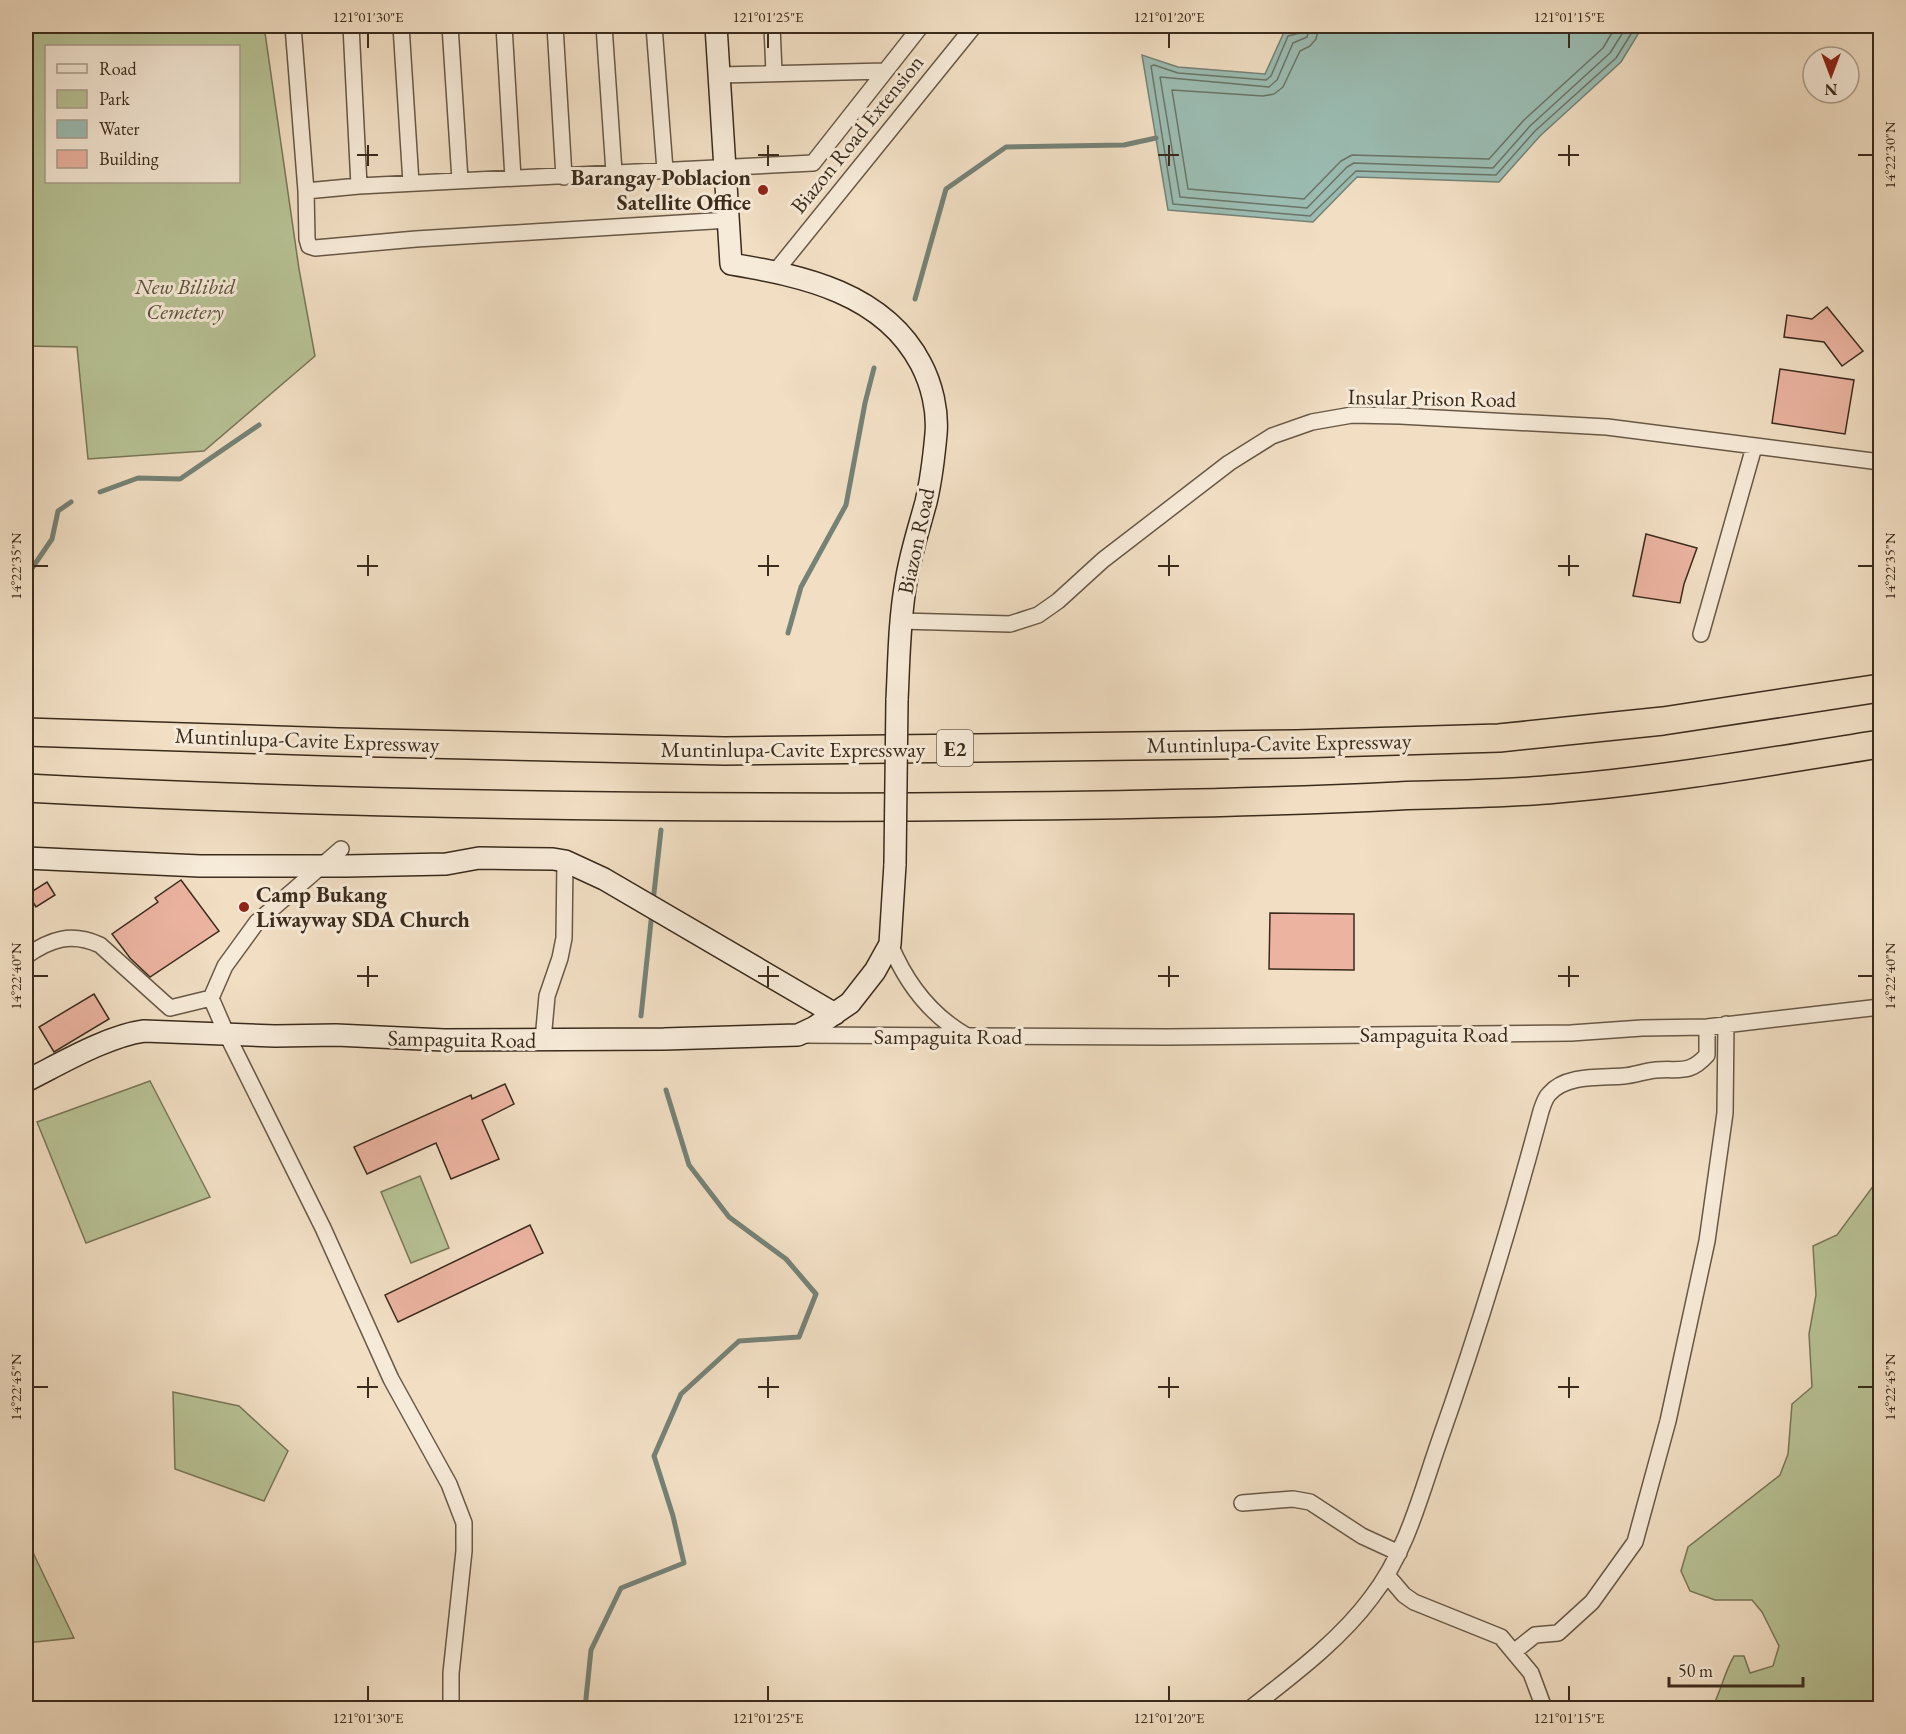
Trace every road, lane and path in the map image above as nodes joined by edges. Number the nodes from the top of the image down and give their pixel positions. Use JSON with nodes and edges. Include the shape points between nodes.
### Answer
{"nodes":[{"id":1,"x":293,"y":26,"type":"edge"},
{"id":2,"x":351,"y":26,"type":"edge"},
{"id":3,"x":401,"y":26,"type":"edge"},
{"id":4,"x":450,"y":26,"type":"edge"},
{"id":5,"x":504,"y":26,"type":"edge"},
{"id":6,"x":555,"y":26,"type":"edge"},
{"id":7,"x":604,"y":26,"type":"edge"},
{"id":8,"x":654,"y":26,"type":"edge"},
{"id":9,"x":716,"y":26,"type":"edge"},
{"id":10,"x":772,"y":26,"type":"edge"},
{"id":11,"x":921,"y":26,"type":"edge"},
{"id":12,"x":974,"y":26,"type":"edge"},
{"id":13,"x":885,"y":71,"type":"junction"},
{"id":14,"x":774,"y":73,"type":"junction"},
{"id":15,"x":719,"y":75,"type":"junction"},
{"id":16,"x":725,"y":167,"type":"junction"},
{"id":17,"x":665,"y":170,"type":"junction"},
{"id":18,"x":614,"y":172,"type":"junction"},
{"id":19,"x":564,"y":177,"type":"junction"},
{"id":20,"x":513,"y":178,"type":"junction"},
{"id":21,"x":460,"y":180,"type":"junction"},
{"id":22,"x":411,"y":183,"type":"junction"},
{"id":23,"x":359,"y":186,"type":"junction"},
{"id":24,"x":306,"y":191,"type":"junction"},
{"id":25,"x":729,"y":220,"type":"junction"},
{"id":26,"x":775,"y":272,"type":"junction"},
{"id":27,"x":1754,"y":447,"type":"junction"},
{"id":28,"x":1881,"y":462,"type":"edge"},
{"id":29,"x":901,"y":621,"type":"junction"},
{"id":30,"x":1701,"y":634,"type":"dead end"},
{"id":31,"x":1881,"y":688,"type":"edge"},
{"id":32,"x":26,"y":732,"type":"edge"},
{"id":33,"x":1881,"y":744,"type":"edge"},
{"id":34,"x":26,"y":788,"type":"edge"},
{"id":35,"x":341,"y":849,"type":"dead end"},
{"id":36,"x":26,"y":858,"type":"edge"},
{"id":37,"x":565,"y":861,"type":"junction"},
{"id":38,"x":321,"y":866,"type":"junction"},
{"id":39,"x":890,"y":944,"type":"junction"},
{"id":40,"x":26,"y":956,"type":"edge"},
{"id":41,"x":211,"y":998,"type":"junction"},
{"id":42,"x":1881,"y":1007,"type":"edge"},
{"id":43,"x":170,"y":1008,"type":"junction"},
{"id":44,"x":836,"y":1014,"type":"junction"},
{"id":45,"x":1726,"y":1024,"type":"junction"},
{"id":46,"x":1707,"y":1027,"type":"junction"},
{"id":47,"x":163,"y":1033,"type":"junction"},
{"id":48,"x":227,"y":1035,"type":"junction"},
{"id":49,"x":798,"y":1035,"type":"junction"},
{"id":50,"x":971,"y":1037,"type":"junction"},
{"id":51,"x":543,"y":1040,"type":"junction"},
{"id":52,"x":26,"y":1081,"type":"edge"},
{"id":53,"x":1242,"y":1503,"type":"dead end"},
{"id":54,"x":1399,"y":1553,"type":"junction"},
{"id":55,"x":1387,"y":1575,"type":"junction"},
{"id":56,"x":1515,"y":1651,"type":"junction"},
{"id":57,"x":451,"y":1708,"type":"edge"},
{"id":58,"x":1251,"y":1708,"type":"edge"},
{"id":59,"x":1544,"y":1708,"type":"edge"}],
"edges":[{"from":1,"to":24,"type":"street"},
{"from":2,"to":23,"type":"street"},
{"from":3,"to":22,"type":"street"},
{"from":4,"to":21,"type":"street"},
{"from":5,"to":20,"type":"street"},
{"from":6,"to":19,"type":"street"},
{"from":7,"to":18,"type":"street"},
{"from":8,"to":17,"type":"street"},
{"from":9,"to":15,"type":"street"},
{"from":10,"to":14,"type":"street"},
{"from":11,"to":13,"type":"street"},
{"from":12,"to":26,"type":"street","name":"Biazon Road Extension"},
{"from":13,"to":14,"type":"street"},
{"from":13,"to":16,"type":"street","via":[[813,163]]},
{"from":14,"to":15,"type":"street"},
{"from":15,"to":16,"type":"street"},
{"from":16,"to":17,"type":"street"},
{"from":16,"to":25,"type":"street"},
{"from":17,"to":18,"type":"street"},
{"from":18,"to":19,"type":"street"},
{"from":19,"to":20,"type":"street"},
{"from":20,"to":21,"type":"street"},
{"from":21,"to":22,"type":"street"},
{"from":22,"to":23,"type":"street"},
{"from":23,"to":24,"type":"street"},
{"from":24,"to":25,"type":"street","via":[[307,239],[309,246],[315,248]]},
{"from":25,"to":26,"type":"street","name":"Biazon Road","via":[[730,264]]},
{"from":26,"to":29,"type":"street","name":"Biazon Road","via":[[805,279],[865,304],[912,347],[926,374],[936,433],[927,498],[906,580]]},
{"from":27,"to":28,"type":"street","name":"Insular Prison Road"},
{"from":27,"to":29,"type":"street","name":"Insular Prison Road","via":[[1606,427],[1538,423],[1352,415],[1312,422],[1272,436],[1229,463],[1038,615],[1010,624]]},
{"from":27,"to":30,"type":"street"},
{"from":29,"to":39,"type":"street","name":"Biazon Road","bridge":true},
{"from":31,"to":32,"type":"highway","name":"Muntinlupa-Cavite Expressway","number":"E2","via":[[1663,721],[1499,738],[1296,744],[725,751]]},
{"from":33,"to":34,"type":"highway","via":[[1681,775],[1554,789],[1294,801],[726,808],[121,794]]},
{"from":35,"to":38,"type":"street"},
{"from":36,"to":38,"type":"street","via":[[200,866]]},
{"from":37,"to":38,"type":"street","via":[[479,858],[446,864]]},
{"from":37,"to":44,"type":"street","via":[[604,879]]},
{"from":37,"to":51,"type":"street","via":[[564,938],[547,996]]},
{"from":38,"to":41,"type":"street","via":[[257,922],[225,966]]},
{"from":39,"to":44,"type":"street","name":"Biazon Road","via":[[875,971]]},
{"from":39,"to":50,"type":"street","name":"Biazon Road","via":[[900,969],[938,1017]]},
{"from":40,"to":43,"type":"street","via":[[56,940],[88,940],[100,945]]},
{"from":41,"to":43,"type":"street"},
{"from":41,"to":48,"type":"street"},
{"from":42,"to":45,"type":"street","name":"Sampaguita Road"},
{"from":43,"to":47,"type":"street"},
{"from":44,"to":49,"type":"street","name":"Biazon Road"},
{"from":45,"to":46,"type":"street","name":"Sampaguita Road"},
{"from":45,"to":56,"type":"street","via":[[1725,1113],[1707,1241],[1668,1421],[1635,1542],[1592,1602],[1558,1633],[1535,1635]]},
{"from":46,"to":50,"type":"street","name":"Sampaguita Road","via":[[1488,1034]]},
{"from":46,"to":54,"type":"street","via":[[1707,1055],[1697,1066],[1585,1077],[1556,1087],[1547,1095],[1498,1262]]},
{"from":47,"to":48,"type":"street","name":"Sampaguita Road"},
{"from":47,"to":52,"type":"street","name":"Sampaguita Road","via":[[130,1033]]},
{"from":48,"to":51,"type":"street","name":"Sampaguita Road"},
{"from":48,"to":57,"type":"street","via":[[323,1228],[391,1379],[450,1484],[464,1523]]},
{"from":49,"to":50,"type":"street","name":"Sampaguita Road"},
{"from":49,"to":51,"type":"street","name":"Sampaguita Road"},
{"from":53,"to":54,"type":"street","via":[[1293,1499],[1310,1502],[1362,1536]]},
{"from":54,"to":55,"type":"street"},
{"from":55,"to":56,"type":"street","via":[[1414,1602],[1501,1637]]},
{"from":55,"to":58,"type":"street","via":[[1347,1625]]},
{"from":56,"to":59,"type":"street","via":[[1531,1673]]}]}
